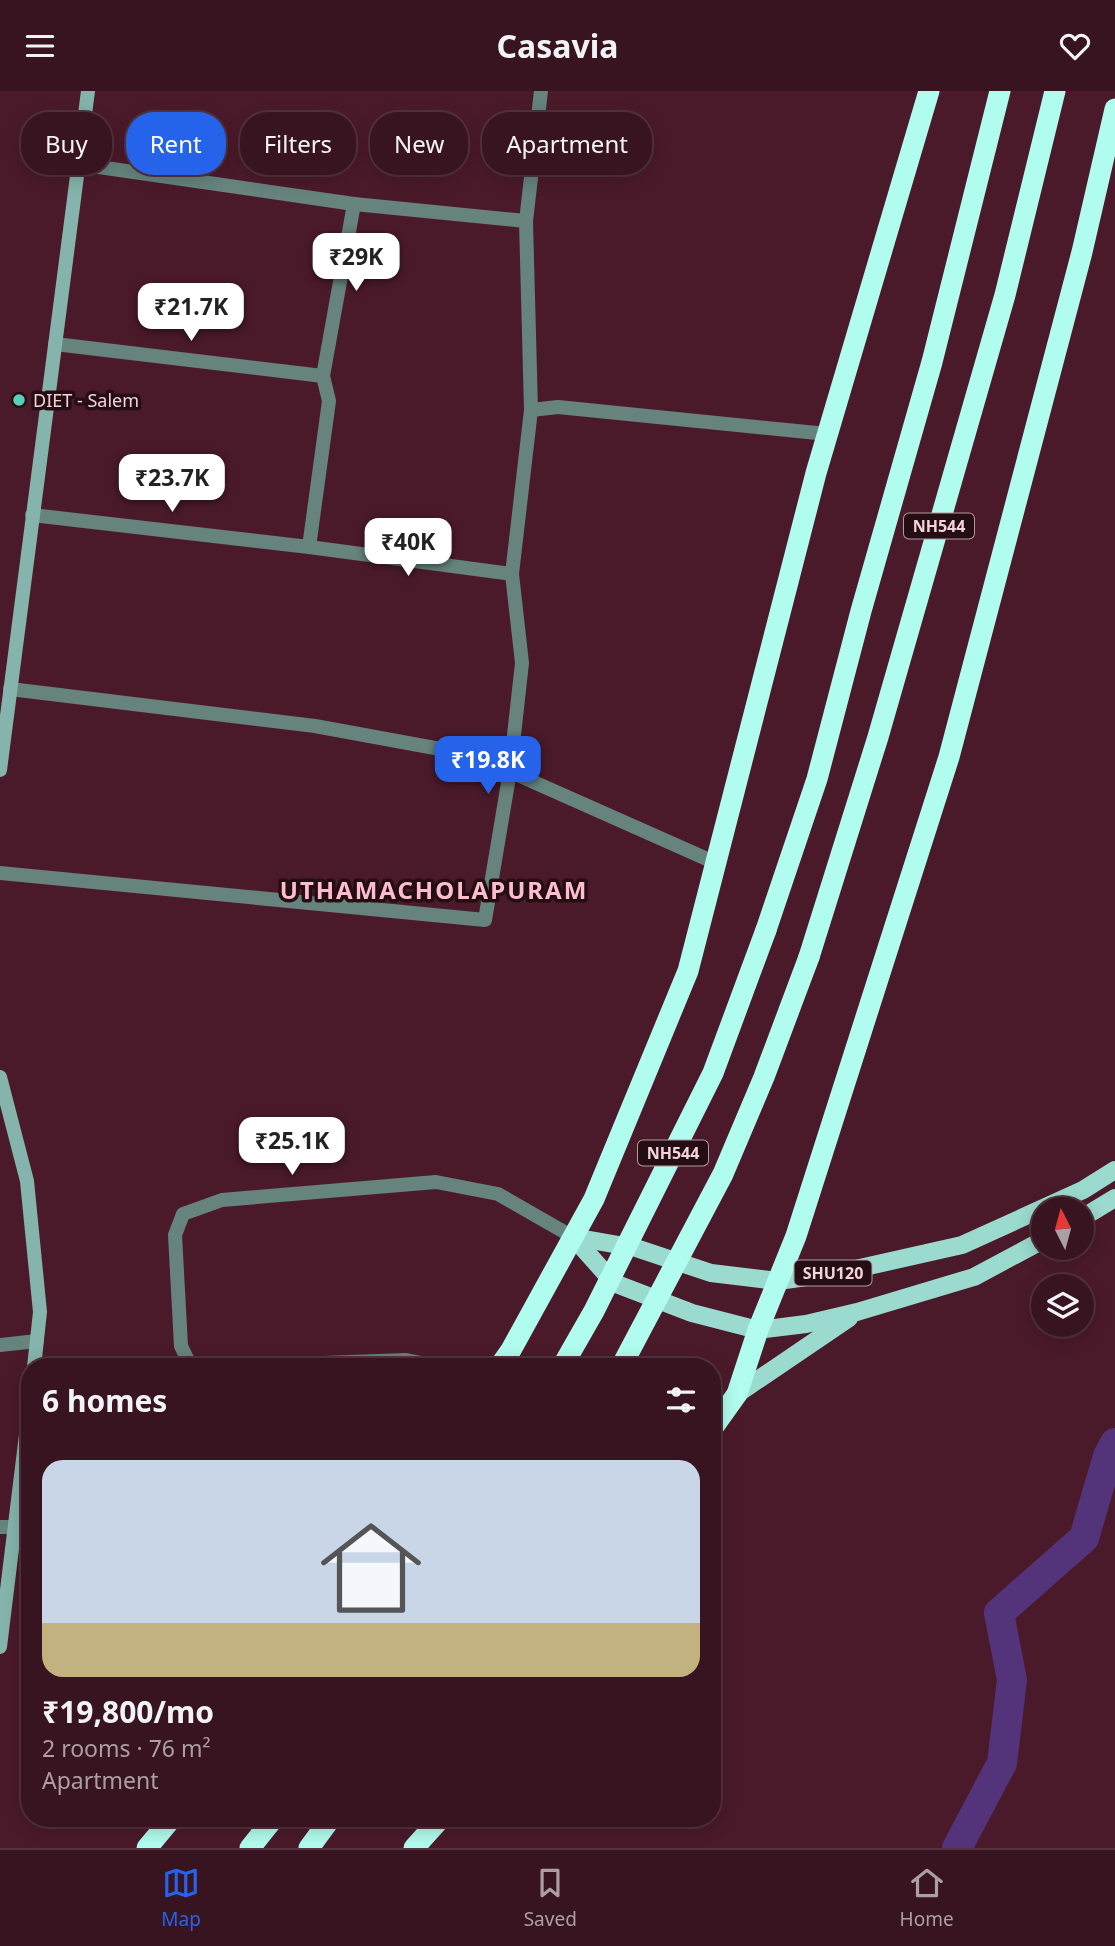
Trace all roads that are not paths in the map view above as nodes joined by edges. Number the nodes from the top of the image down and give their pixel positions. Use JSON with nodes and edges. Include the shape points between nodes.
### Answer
{"nodes":[{"id":1,"x":88,"y":91,"type":"edge"},
{"id":2,"x":541,"y":91,"type":"edge"},
{"id":3,"x":929,"y":91,"type":"edge"},
{"id":4,"x":1000,"y":91,"type":"edge"},
{"id":5,"x":1055,"y":91,"type":"edge"},
{"id":6,"x":1115,"y":109,"type":"edge"},
{"id":7,"x":85,"y":112,"type":"edge"},
{"id":8,"x":112,"y":170,"type":"edge"},
{"id":9,"x":77,"y":175,"type":"edge"},
{"id":10,"x":354,"y":204,"type":"junction"},
{"id":11,"x":526,"y":221,"type":"junction"},
{"id":12,"x":55,"y":344,"type":"junction"},
{"id":13,"x":323,"y":376,"type":"junction"},
{"id":14,"x":531,"y":410,"type":"junction"},
{"id":15,"x":827,"y":434,"type":"junction"},
{"id":16,"x":32,"y":515,"type":"junction"},
{"id":17,"x":309,"y":547,"type":"junction"},
{"id":18,"x":512,"y":573,"type":"junction"},
{"id":19,"x":10,"y":689,"type":"junction"},
{"id":20,"x":0,"y":770,"type":"edge"},
{"id":21,"x":510,"y":771,"type":"junction"},
{"id":22,"x":716,"y":863,"type":"junction"},
{"id":23,"x":0,"y":873,"type":"edge"},
{"id":24,"x":0,"y":1077,"type":"edge"},
{"id":25,"x":1115,"y":1170,"type":"edge"},
{"id":26,"x":1115,"y":1198,"type":"edge"},
{"id":27,"x":1094,"y":1210,"type":"edge"},
{"id":28,"x":573,"y":1237,"type":"junction"},
{"id":29,"x":1031,"y":1246,"type":"edge"},
{"id":30,"x":778,"y":1281,"type":"junction"},
{"id":31,"x":857,"y":1312,"type":"junction"},
{"id":32,"x":758,"y":1330,"type":"junction"},
{"id":33,"x":37,"y":1341,"type":"junction"},
{"id":34,"x":0,"y":1345,"type":"edge"},
{"id":35,"x":35,"y":1358,"type":"edge"},
{"id":36,"x":187,"y":1358,"type":"edge"},
{"id":37,"x":505,"y":1358,"type":"edge"},
{"id":38,"x":567,"y":1358,"type":"edge"},
{"id":39,"x":626,"y":1358,"type":"edge"},
{"id":40,"x":737,"y":1394,"type":"junction"},
{"id":41,"x":721,"y":1416,"type":"edge"},
{"id":42,"x":0,"y":1527,"type":"edge"},
{"id":43,"x":21,"y":1529,"type":"edge"},
{"id":44,"x":21,"y":1539,"type":"edge"},
{"id":45,"x":0,"y":1647,"type":"edge"},
{"id":46,"x":164,"y":1827,"type":"edge"},
{"id":47,"x":267,"y":1827,"type":"edge"},
{"id":48,"x":324,"y":1827,"type":"edge"},
{"id":49,"x":434,"y":1827,"type":"edge"},
{"id":50,"x":147,"y":1848,"type":"edge"},
{"id":51,"x":250,"y":1848,"type":"edge"},
{"id":52,"x":309,"y":1848,"type":"edge"},
{"id":53,"x":414,"y":1848,"type":"edge"}],
"edges":[{"from":1,"to":7,"type":"street"},
{"from":2,"to":11,"type":"street"},
{"from":3,"to":15,"type":"highway"},
{"from":4,"to":38,"type":"highway","number":"NH544","bridge":true,"via":[[932,362],[817,779],[766,930],[713,1073]]},
{"from":5,"to":39,"type":"highway","number":"NH544","bridge":true,"via":[[997,322],[878,737],[809,957],[723,1174]]},
{"from":6,"to":30,"type":"highway","via":[[1082,252],[949,757],[801,1223]]},
{"from":8,"to":10,"type":"street"},
{"from":9,"to":12,"type":"street"},
{"from":10,"to":11,"type":"street"},
{"from":10,"to":13,"type":"street"},
{"from":11,"to":14,"type":"street"},
{"from":12,"to":13,"type":"street"},
{"from":12,"to":16,"type":"street"},
{"from":13,"to":17,"type":"street","via":[[329,401]]},
{"from":14,"to":15,"type":"street","via":[[558,407]]},
{"from":14,"to":18,"type":"street"},
{"from":15,"to":22,"type":"highway"},
{"from":16,"to":17,"type":"street"},
{"from":16,"to":19,"type":"street"},
{"from":17,"to":18,"type":"street"},
{"from":18,"to":21,"type":"street","via":[[522,663]]},
{"from":19,"to":20,"type":"street"},
{"from":19,"to":21,"type":"street","via":[[315,726],[473,755]]},
{"from":21,"to":22,"type":"street"},
{"from":21,"to":23,"type":"street","via":[[485,920]]},
{"from":22,"to":28,"type":"highway","via":[[688,971],[594,1199]]},
{"from":24,"to":33,"type":"street","via":[[27,1181],[40,1312]]},
{"from":25,"to":30,"type":"main road","number":"SHU120","via":[[1083,1190],[962,1245]]},
{"from":26,"to":27,"type":"main road"},
{"from":28,"to":30,"type":"main road","number":"SHU120","via":[[636,1248],[711,1273]]},
{"from":28,"to":32,"type":"main road","via":[[614,1283],[692,1313]]},
{"from":28,"to":36,"type":"street","via":[[498,1194],[436,1182],[222,1200],[183,1215],[175,1235],[181,1346]]},
{"from":28,"to":37,"type":"highway"},
{"from":29,"to":31,"type":"main road","via":[[974,1277]]},
{"from":30,"to":32,"type":"highway"},
{"from":31,"to":32,"type":"main road"},
{"from":31,"to":40,"type":"main road"},
{"from":32,"to":40,"type":"highway"},
{"from":33,"to":34,"type":"street"},
{"from":33,"to":35,"type":"street"},
{"from":40,"to":41,"type":"highway"},
{"from":42,"to":43,"type":"street"},
{"from":44,"to":45,"type":"street"},
{"from":46,"to":50,"type":"highway"},
{"from":47,"to":51,"type":"highway"},
{"from":48,"to":52,"type":"highway"},
{"from":49,"to":53,"type":"highway"}]}
